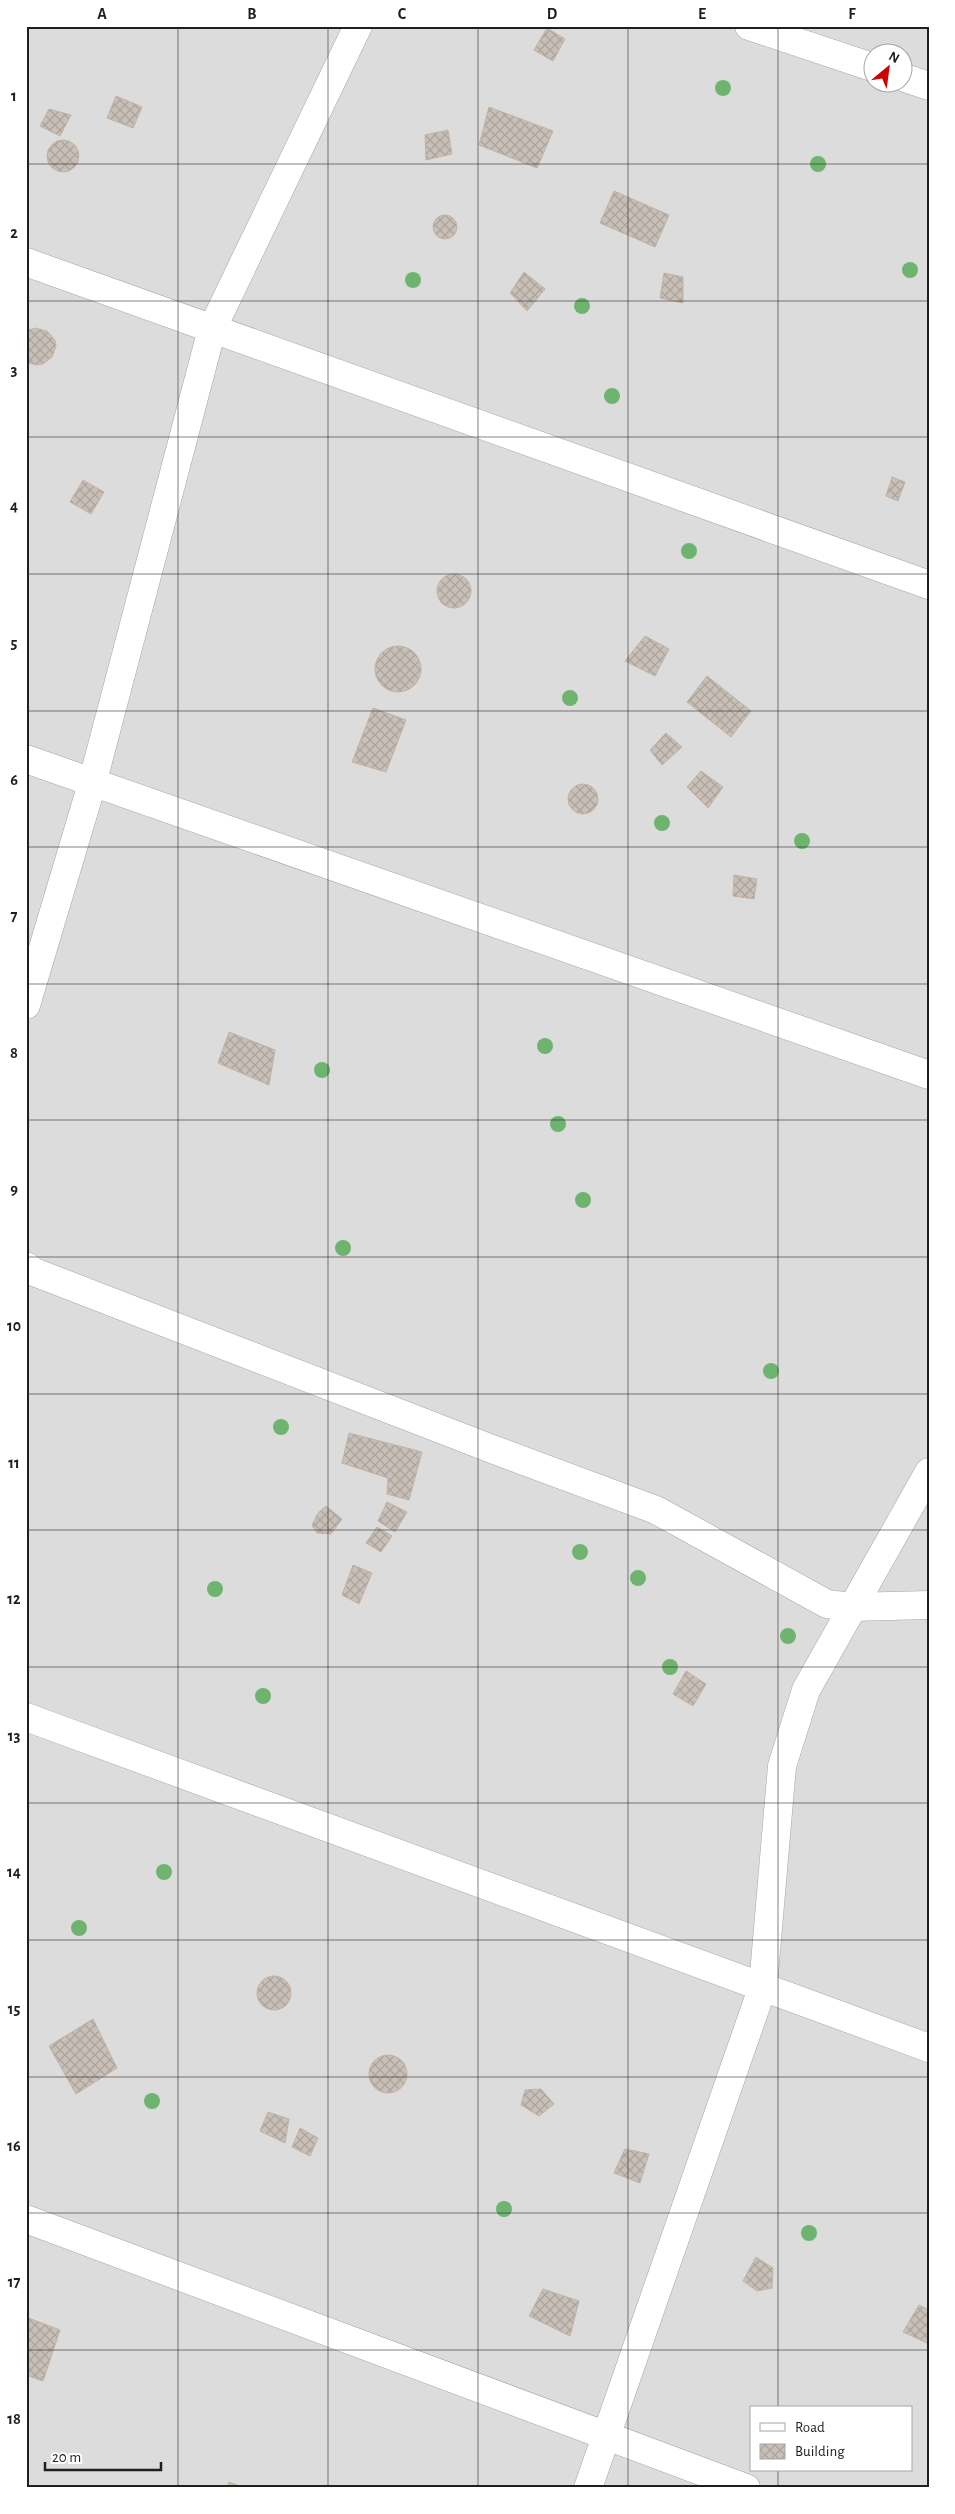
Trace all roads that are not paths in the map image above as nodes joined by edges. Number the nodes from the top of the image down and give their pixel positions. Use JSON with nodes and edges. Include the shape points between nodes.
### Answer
{"nodes":[{"id":1,"x":358,"y":26,"type":"edge"},
{"id":2,"x":749,"y":26,"type":"edge"},
{"id":3,"x":862,"y":64,"type":"edge"},
{"id":4,"x":912,"y":80,"type":"edge"},
{"id":5,"x":929,"y":86,"type":"edge"},
{"id":6,"x":26,"y":262,"type":"edge"},
{"id":7,"x":212,"y":328,"type":"junction"},
{"id":8,"x":929,"y":585,"type":"edge"},
{"id":9,"x":26,"y":760,"type":"edge"},
{"id":10,"x":92,"y":784,"type":"junction"},
{"id":11,"x":26,"y":1005,"type":"edge"},
{"id":12,"x":929,"y":1075,"type":"edge"},
{"id":13,"x":26,"y":1266,"type":"edge"},
{"id":14,"x":929,"y":1472,"type":"edge"},
{"id":15,"x":929,"y":1605,"type":"edge"},
{"id":16,"x":851,"y":1607,"type":"junction"},
{"id":17,"x":26,"y":1717,"type":"edge"},
{"id":18,"x":763,"y":1986,"type":"junction"},
{"id":19,"x":929,"y":2048,"type":"edge"},
{"id":20,"x":26,"y":2219,"type":"edge"},
{"id":21,"x":606,"y":2436,"type":"junction"},
{"id":22,"x":588,"y":2488,"type":"edge"},
{"id":23,"x":746,"y":2488,"type":"edge"}],
"edges":[{"from":1,"to":7,"type":"street"},
{"from":2,"to":3,"type":"street"},
{"from":4,"to":5,"type":"street"},
{"from":6,"to":7,"type":"street"},
{"from":7,"to":8,"type":"street"},
{"from":7,"to":10,"type":"street"},
{"from":9,"to":10,"type":"street"},
{"from":10,"to":11,"type":"street"},
{"from":10,"to":12,"type":"street"},
{"from":13,"to":16,"type":"street","via":[[34,1272],[656,1510],[827,1604]]},
{"from":14,"to":16,"type":"street"},
{"from":15,"to":16,"type":"street"},
{"from":16,"to":18,"type":"street","via":[[806,1690],[782,1766]]},
{"from":17,"to":18,"type":"street"},
{"from":18,"to":19,"type":"street"},
{"from":18,"to":21,"type":"street"},
{"from":20,"to":21,"type":"street"},
{"from":21,"to":22,"type":"street"},
{"from":21,"to":23,"type":"street"}]}
